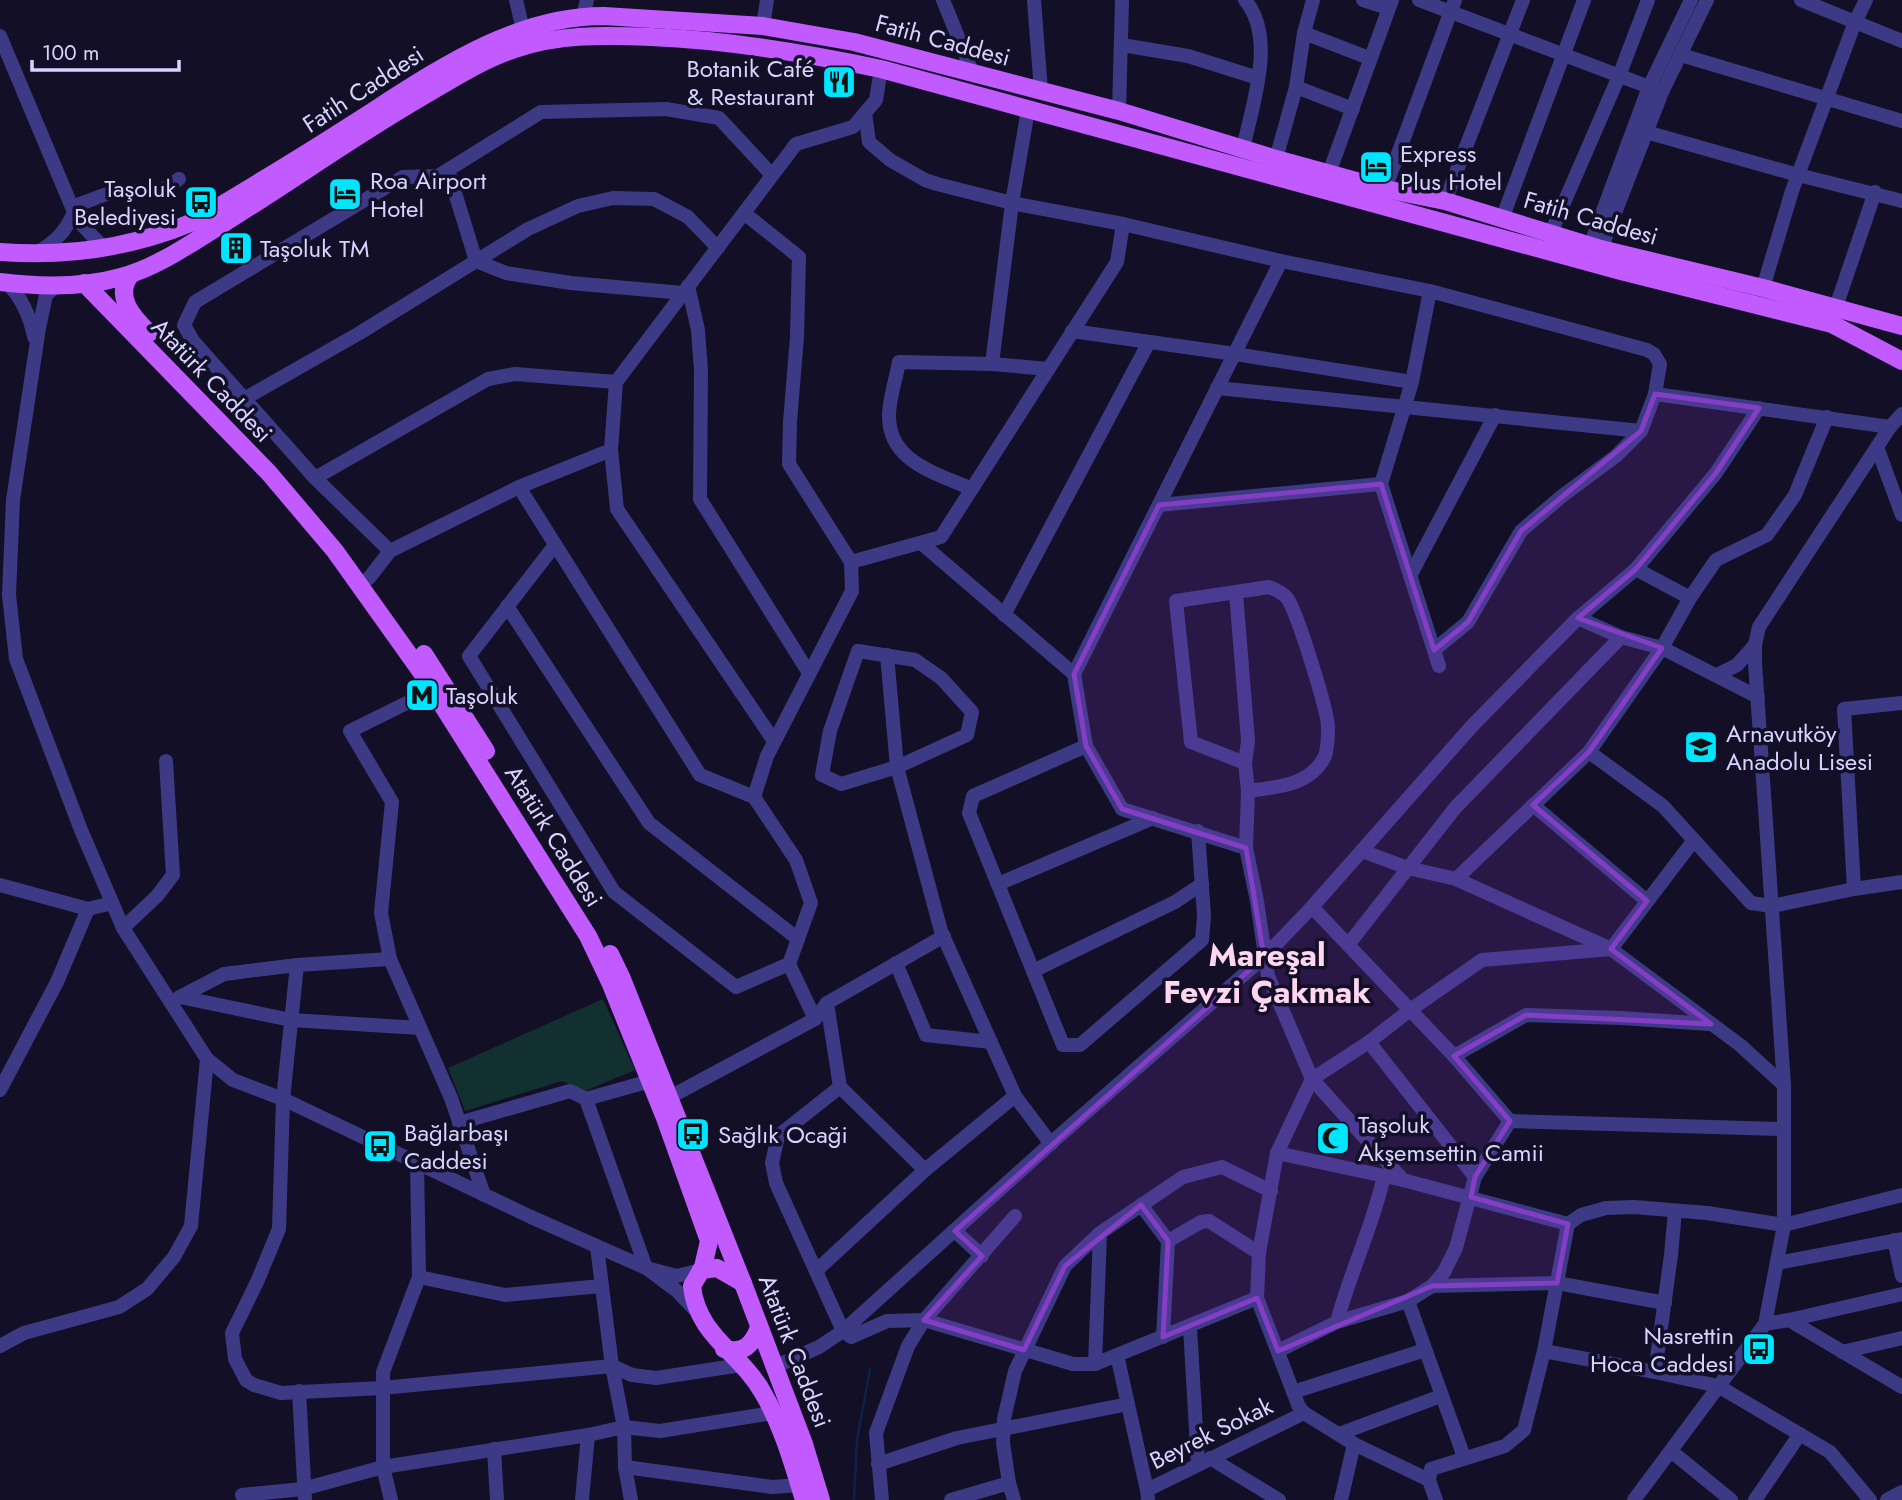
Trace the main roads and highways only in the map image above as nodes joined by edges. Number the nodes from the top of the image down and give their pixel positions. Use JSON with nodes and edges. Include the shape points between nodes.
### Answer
{"nodes":[{"id":1,"x":585,"y":8,"type":"edge"},
{"id":2,"x":141,"y":241,"type":"junction"},
{"id":3,"x":0,"y":252,"type":"edge"},
{"id":4,"x":136,"y":272,"type":"junction"},
{"id":5,"x":3,"y":282,"type":"edge"},
{"id":6,"x":84,"y":283,"type":"junction"},
{"id":7,"x":1902,"y":326,"type":"edge"},
{"id":8,"x":1902,"y":361,"type":"edge"},
{"id":9,"x":365,"y":581,"type":"junction"},
{"id":10,"x":701,"y":1270,"type":"junction"},
{"id":11,"x":743,"y":1283,"type":"junction"},
{"id":12,"x":759,"y":1328,"type":"junction"},
{"id":13,"x":724,"y":1349,"type":"junction"},
{"id":14,"x":802,"y":1492,"type":"edge"},
{"id":15,"x":821,"y":1500,"type":"edge"}],
"edges":[{"from":1,"to":2,"type":"main road","name":"Fatih Caddesi","via":[[523,30],[432,72],[192,222]]},
{"from":1,"to":7,"type":"main road","name":"Fatih Caddesi","via":[[763,26],[854,42],[1119,111],[1385,189],[1446,201],[1550,235]]},
{"from":2,"to":3,"type":"main road","name":"Fatih Caddesi","via":[[55,254]]},
{"from":2,"to":4,"type":"main road","name":"Atatürk Caddesi","via":[[149,249],[149,262]]},
{"from":4,"to":6,"type":"main road","name":"Fatih Caddesi"},
{"from":4,"to":8,"type":"main road","name":"Fatih Caddesi","via":[[491,58],[531,44],[580,36],[687,38],[881,69],[1832,324]]},
{"from":4,"to":9,"type":"main road","name":"Atatürk Caddesi","via":[[126,280],[123,291],[132,316],[282,471],[332,529]]},
{"from":5,"to":6,"type":"main road","name":"Fatih Caddesi"},
{"from":6,"to":9,"type":"main road","name":"Atatürk Caddesi","via":[[269,474]]},
{"from":9,"to":10,"type":"main road","name":"Atatürk Caddesi","via":[[588,936],[650,1081],[709,1241]]},
{"from":9,"to":11,"type":"main road","name":"Atatürk Caddesi","via":[[443,682],[605,945]]},
{"from":10,"to":11,"type":"main road","via":[[717,1268]]},
{"from":10,"to":13,"type":"main road","name":"Atatürk Caddesi","via":[[692,1286],[699,1314]]},
{"from":11,"to":12,"type":"main road","name":"Atatürk Caddesi"},
{"from":12,"to":13,"type":"main road","via":[[747,1347]]},
{"from":12,"to":15,"type":"main road","name":"Atatürk Caddesi"},
{"from":13,"to":14,"type":"main road","name":"Atatürk Caddesi","via":[[763,1392]]}]}
